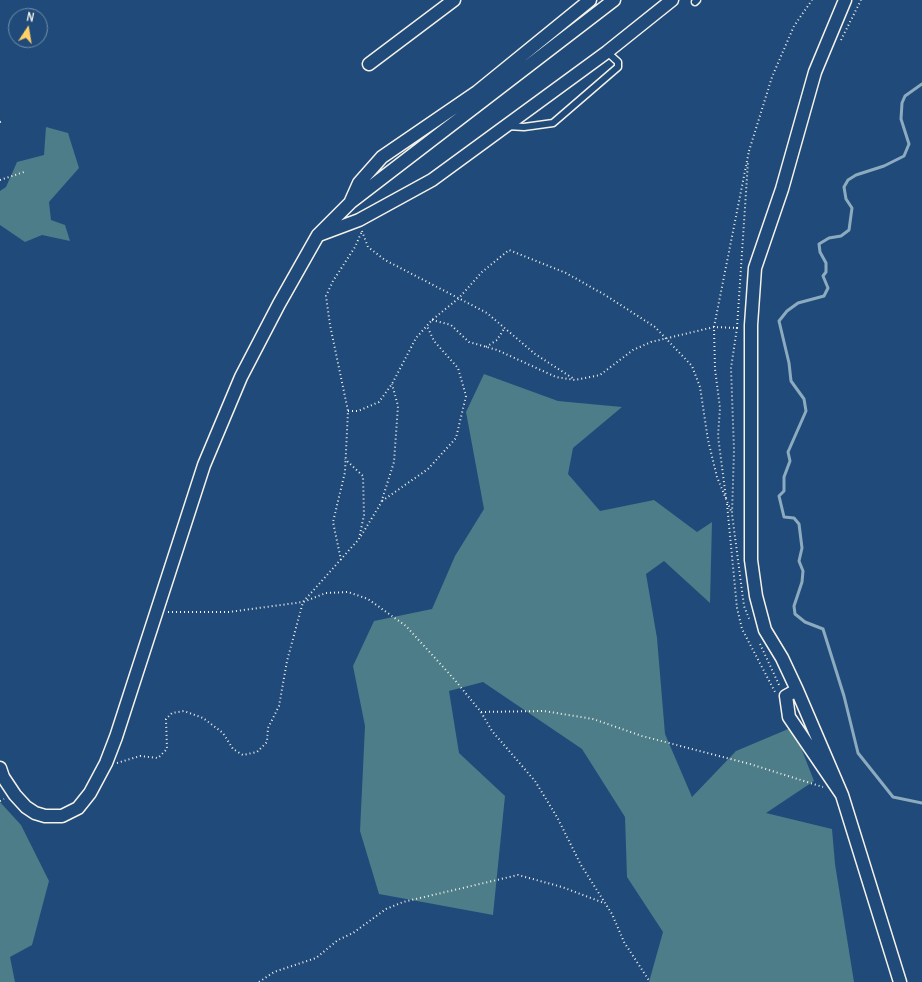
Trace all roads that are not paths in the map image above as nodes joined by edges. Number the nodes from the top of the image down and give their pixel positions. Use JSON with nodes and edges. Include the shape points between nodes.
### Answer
{"nodes":[{"id":1,"x":454,"y":0,"type":"edge"},
{"id":2,"x":590,"y":0,"type":"edge"},
{"id":3,"x":614,"y":0,"type":"edge"},
{"id":4,"x":672,"y":0,"type":"edge"},
{"id":5,"x":845,"y":0,"type":"edge"},
{"id":6,"x":606,"y":52,"type":"junction"},
{"id":7,"x":369,"y":64,"type":"dead end"},
{"id":8,"x":505,"y":126,"type":"junction"},
{"id":9,"x":351,"y":202,"type":"junction"},
{"id":10,"x":318,"y":235,"type":"junction"},
{"id":11,"x":797,"y":690,"type":"junction"},
{"id":12,"x":0,"y":768,"type":"edge"},
{"id":13,"x":842,"y":795,"type":"junction"},
{"id":14,"x":900,"y":982,"type":"edge"}],
"edges":[{"from":1,"to":7,"type":"street"},
{"from":2,"to":9,"type":"street","via":[[477,92],[382,157],[359,183]]},
{"from":3,"to":9,"type":"street"},
{"from":4,"to":6,"type":"street"},
{"from":5,"to":11,"type":"street","via":[[815,72],[782,188],[755,268],[751,325],[751,560],[756,596],[765,630]]},
{"from":6,"to":8,"type":"street"},
{"from":6,"to":8,"type":"lane","via":[[618,62],[618,67],[553,123],[524,127]]},
{"from":8,"to":10,"type":"street","via":[[432,180],[360,225]]},
{"from":9,"to":10,"type":"street"},
{"from":10,"to":12,"type":"street","via":[[241,377],[204,465],[116,737],[90,793],[78,808],[62,816],[35,813],[15,795]]},
{"from":11,"to":13,"type":"street"},
{"from":11,"to":13,"type":"street","via":[[782,697],[789,717]]},
{"from":13,"to":14,"type":"street"}]}
